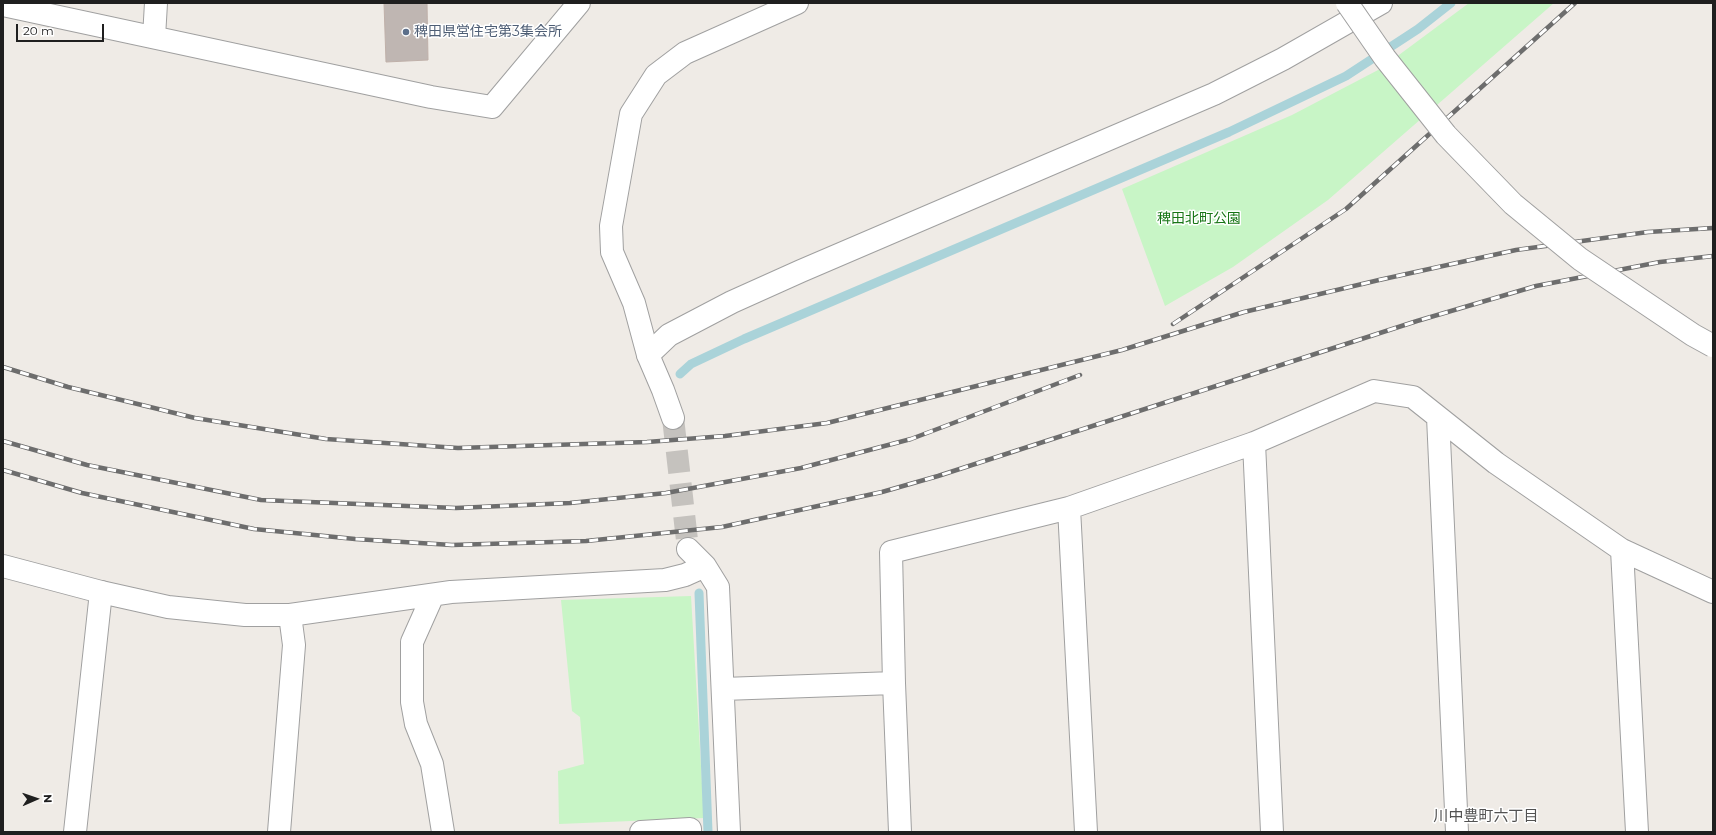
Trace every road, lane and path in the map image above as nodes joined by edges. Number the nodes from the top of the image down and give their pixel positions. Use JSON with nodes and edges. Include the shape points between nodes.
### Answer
{"nodes":[{"id":1,"x":156,"y":3,"type":"edge"},
{"id":2,"x":580,"y":3,"type":"edge"},
{"id":3,"x":797,"y":3,"type":"edge"},
{"id":4,"x":1347,"y":3,"type":"edge"},
{"id":5,"x":1381,"y":3,"type":"edge"},
{"id":6,"x":3,"y":6,"type":"edge"},
{"id":7,"x":154,"y":37,"type":"junction"},
{"id":8,"x":1713,"y":346,"type":"edge"},
{"id":9,"x":648,"y":355,"type":"junction"},
{"id":10,"x":1438,"y":417,"type":"junction"},
{"id":11,"x":673,"y":418,"type":"tunnel mouth"},
{"id":12,"x":1254,"y":443,"type":"junction"},
{"id":13,"x":1069,"y":508,"type":"junction"},
{"id":14,"x":688,"y":549,"type":"tunnel mouth"},
{"id":15,"x":1622,"y":550,"type":"junction"},
{"id":16,"x":3,"y":566,"type":"edge"},
{"id":17,"x":705,"y":566,"type":"junction"},
{"id":18,"x":102,"y":592,"type":"junction"},
{"id":19,"x":1713,"y":592,"type":"edge"},
{"id":20,"x":433,"y":595,"type":"junction"},
{"id":21,"x":290,"y":615,"type":"junction"},
{"id":22,"x":894,"y":683,"type":"junction"},
{"id":23,"x":722,"y":689,"type":"junction"},
{"id":24,"x":75,"y":832,"type":"edge"},
{"id":25,"x":279,"y":832,"type":"edge"},
{"id":26,"x":443,"y":832,"type":"edge"},
{"id":27,"x":641,"y":832,"type":"edge"},
{"id":28,"x":690,"y":832,"type":"edge"},
{"id":29,"x":729,"y":832,"type":"edge"},
{"id":30,"x":900,"y":832,"type":"edge"},
{"id":31,"x":1086,"y":832,"type":"edge"},
{"id":32,"x":1272,"y":832,"type":"edge"},
{"id":33,"x":1457,"y":832,"type":"edge"},
{"id":34,"x":1637,"y":832,"type":"edge"}],
"edges":[{"from":1,"to":7,"type":"street"},
{"from":2,"to":7,"type":"street","via":[[492,107],[431,97]]},
{"from":3,"to":9,"type":"street","via":[[685,53],[656,75],[631,114],[611,226],[612,252],[634,303]]},
{"from":4,"to":8,"type":"street","bridge":true,"via":[[1385,58],[1446,135],[1513,204],[1580,259]]},
{"from":5,"to":9,"type":"street","via":[[1283,59],[1214,94],[732,302],[669,335]]},
{"from":6,"to":7,"type":"street"},
{"from":9,"to":11,"type":"street"},
{"from":10,"to":12,"type":"street","via":[[1413,397],[1374,391]]},
{"from":10,"to":15,"type":"street","via":[[1496,463]]},
{"from":10,"to":33,"type":"street"},
{"from":12,"to":13,"type":"street"},
{"from":12,"to":32,"type":"street"},
{"from":13,"to":22,"type":"street","via":[[891,552]]},
{"from":13,"to":31,"type":"street"},
{"from":14,"to":17,"type":"street"},
{"from":15,"to":19,"type":"street"},
{"from":15,"to":34,"type":"street"},
{"from":16,"to":18,"type":"street"},
{"from":17,"to":20,"type":"street","via":[[665,580]]},
{"from":17,"to":23,"type":"street","via":[[718,587]]},
{"from":18,"to":21,"type":"street","via":[[168,607],[245,615]]},
{"from":18,"to":24,"type":"street"},
{"from":20,"to":21,"type":"street"},
{"from":20,"to":26,"type":"street","via":[[412,642],[412,702],[416,724],[432,764]]},
{"from":21,"to":25,"type":"street","via":[[294,645]]},
{"from":22,"to":23,"type":"street"},
{"from":22,"to":30,"type":"street"},
{"from":23,"to":29,"type":"street"},
{"from":27,"to":28,"type":"street","via":[[690,829]]}]}
